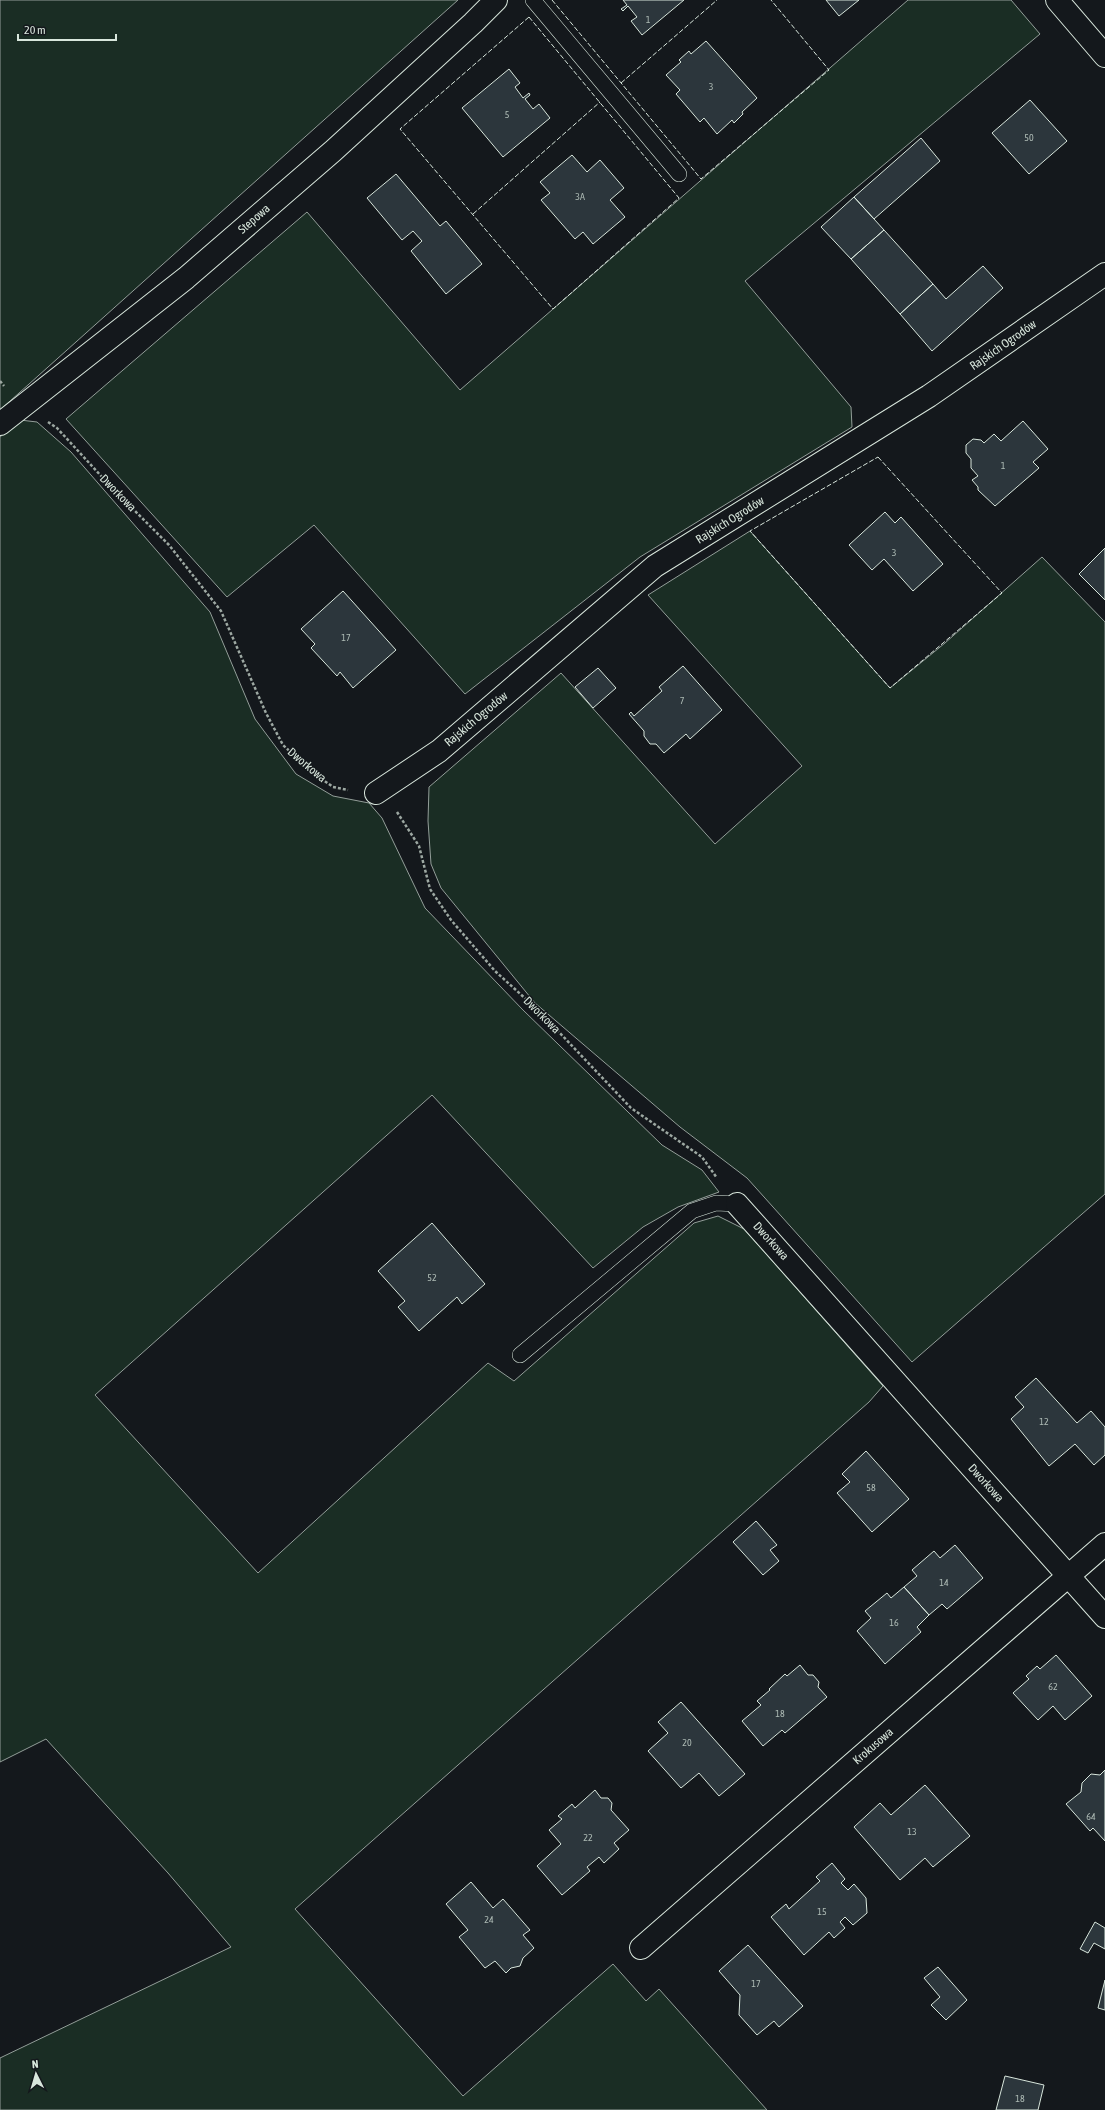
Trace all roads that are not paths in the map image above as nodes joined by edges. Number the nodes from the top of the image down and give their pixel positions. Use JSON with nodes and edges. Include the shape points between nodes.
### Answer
{"nodes":[{"id":1,"x":496,"y":0,"type":"edge"},
{"id":2,"x":533,"y":0,"type":"edge"},
{"id":3,"x":1057,"y":0,"type":"edge"},
{"id":4,"x":1105,"y":56,"type":"edge"},
{"id":5,"x":679,"y":174,"type":"dead end"},
{"id":6,"x":1105,"y":274,"type":"edge"},
{"id":7,"x":0,"y":424,"type":"edge"},
{"id":8,"x":376,"y":793,"type":"road end"},
{"id":9,"x":737,"y":1204,"type":"joint"},
{"id":10,"x":520,"y":1354,"type":"dead end"},
{"id":11,"x":1105,"y":1544,"type":"edge"},
{"id":12,"x":1069,"y":1576,"type":"junction"},
{"id":13,"x":1105,"y":1617,"type":"edge"},
{"id":14,"x":642,"y":1948,"type":"dead end"}],
"edges":[{"from":1,"to":7,"type":"street","name":"Stepowa","via":[[333,151],[186,278]]},
{"from":2,"to":5,"type":"lane"},
{"from":3,"to":4,"type":"street"},
{"from":6,"to":8,"type":"street","name":"Rajskich Ogrodów","via":[[929,396],[656,566],[439,751]]},
{"from":9,"to":10,"type":"lane","via":[[716,1203],[692,1211]]},
{"from":9,"to":12,"type":"street","name":"Dworkowa"},
{"from":11,"to":12,"type":"street","name":"Krokusowa"},
{"from":12,"to":13,"type":"street","name":"Dworkowa"},
{"from":12,"to":14,"type":"street","name":"Krokusowa"}]}
